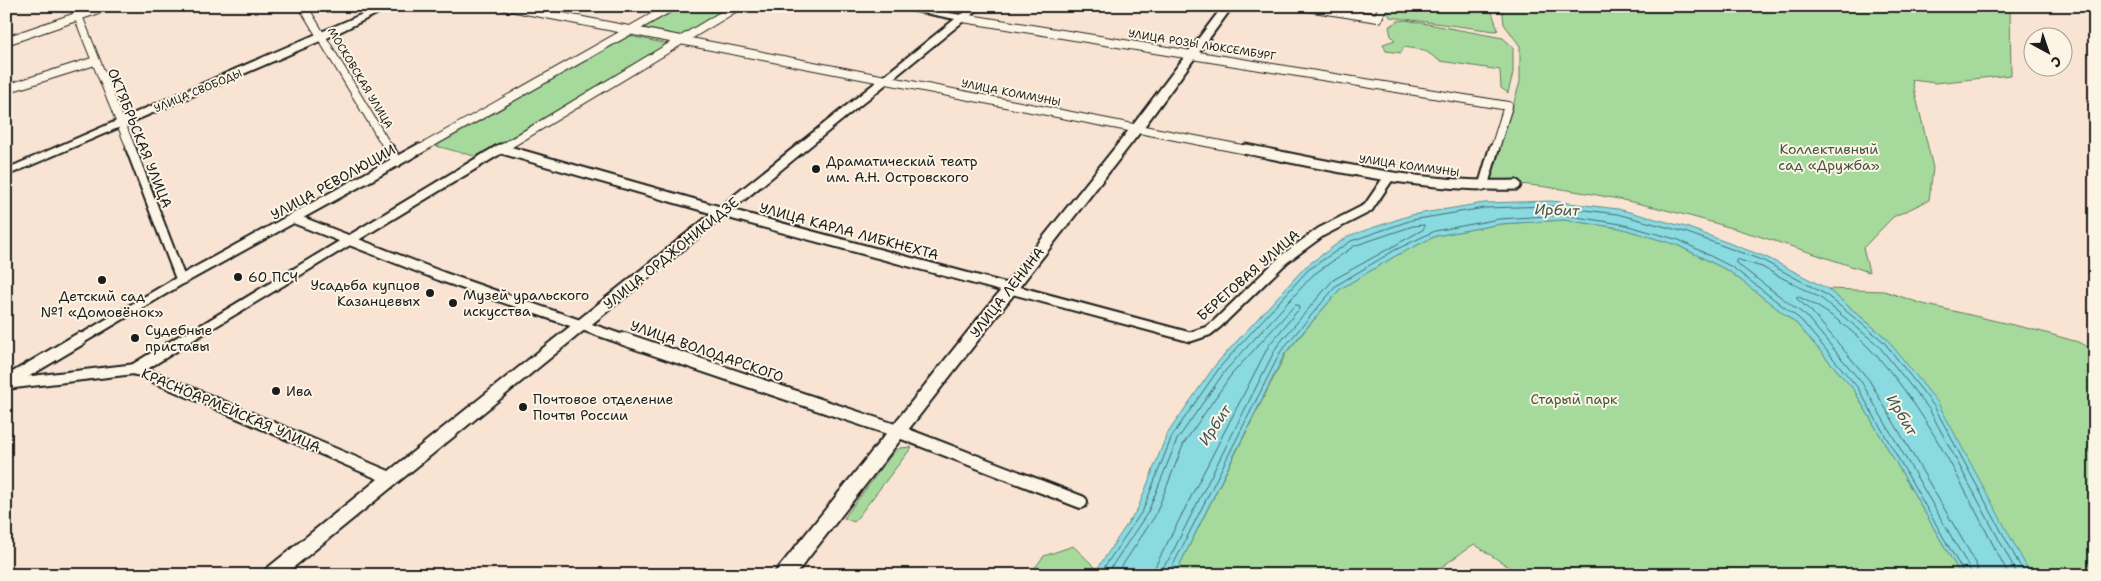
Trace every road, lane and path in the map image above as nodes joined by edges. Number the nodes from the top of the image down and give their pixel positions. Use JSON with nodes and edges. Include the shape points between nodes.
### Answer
{"nodes":[{"id":1,"x":74,"y":6,"type":"edge"},
{"id":2,"x":108,"y":6,"type":"edge"},
{"id":3,"x":303,"y":6,"type":"edge"},
{"id":4,"x":389,"y":6,"type":"edge"},
{"id":5,"x":505,"y":6,"type":"edge"},
{"id":6,"x":673,"y":6,"type":"edge"},
{"id":7,"x":738,"y":6,"type":"edge"},
{"id":8,"x":893,"y":6,"type":"edge"},
{"id":9,"x":978,"y":6,"type":"edge"},
{"id":10,"x":1228,"y":6,"type":"edge"},
{"id":11,"x":1301,"y":6,"type":"edge"},
{"id":12,"x":1383,"y":6,"type":"edge"},
{"id":13,"x":78,"y":17,"type":"junction"},
{"id":14,"x":964,"y":18,"type":"junction"},
{"id":15,"x":630,"y":30,"type":"junction"},
{"id":16,"x":322,"y":37,"type":"junction"},
{"id":17,"x":682,"y":41,"type":"junction"},
{"id":18,"x":6,"y":42,"type":"edge"},
{"id":19,"x":1191,"y":55,"type":"junction"},
{"id":20,"x":95,"y":61,"type":"junction"},
{"id":21,"x":886,"y":81,"type":"junction"},
{"id":22,"x":6,"y":89,"type":"edge"},
{"id":23,"x":121,"y":123,"type":"junction"},
{"id":24,"x":1137,"y":128,"type":"junction"},
{"id":25,"x":501,"y":149,"type":"junction"},
{"id":26,"x":397,"y":162,"type":"junction"},
{"id":27,"x":6,"y":173,"type":"edge"},
{"id":28,"x":1389,"y":177,"type":"junction"},
{"id":29,"x":1516,"y":185,"type":"dead end"},
{"id":30,"x":1483,"y":186,"type":"junction"},
{"id":31,"x":723,"y":212,"type":"junction"},
{"id":32,"x":295,"y":219,"type":"junction"},
{"id":33,"x":349,"y":242,"type":"junction"},
{"id":34,"x":181,"y":280,"type":"junction"},
{"id":35,"x":1010,"y":288,"type":"junction"},
{"id":36,"x":582,"y":325,"type":"junction"},
{"id":37,"x":1190,"y":337,"type":"joint"},
{"id":38,"x":136,"y":370,"type":"junction"},
{"id":39,"x":6,"y":383,"type":"edge"},
{"id":40,"x":899,"y":432,"type":"junction"},
{"id":41,"x":391,"y":478,"type":"junction"},
{"id":42,"x":1081,"y":502,"type":"dead end"},
{"id":43,"x":271,"y":575,"type":"edge"},
{"id":44,"x":783,"y":575,"type":"edge"}],
"edges":[{"from":1,"to":13,"type":"street","name":"ОКТЯБРЬСКАЯ УЛИЦА"},
{"from":2,"to":13,"type":"street"},
{"from":3,"to":16,"type":"street","name":"МОСКОВСКАЯ УЛИЦА"},
{"from":4,"to":16,"type":"main road","name":"УЛИЦА СВОБОДЫ"},
{"from":5,"to":15,"type":"street","name":"УЛИЦА КОММУНЫ"},
{"from":6,"to":15,"type":"street","name":"УЛИЦА РЕВОЛЮЦИИ"},
{"from":7,"to":17,"type":"street"},
{"from":8,"to":14,"type":"main road","name":"УЛИЦА РОЗЫ ЛЮКСЕМБУРГ"},
{"from":9,"to":14,"type":"main road","name":"УЛИЦА ОРДЖОНИКИДЗЕ"},
{"from":10,"to":19,"type":"main road","name":"УЛИЦА ЛЕНИНА"},
{"from":11,"to":12,"type":"street","via":[[1378,18]]},
{"from":13,"to":18,"type":"street"},
{"from":13,"to":20,"type":"street","name":"ОКТЯБРЬСКАЯ УЛИЦА"},
{"from":14,"to":19,"type":"street","name":"УЛИЦА РОЗЫ ЛЮКСЕМБУРГ"},
{"from":14,"to":21,"type":"main road","name":"УЛИЦА ОРДЖОНИКИДЗЕ"},
{"from":15,"to":17,"type":"street","name":"УЛИЦА КОММУНЫ"},
{"from":15,"to":26,"type":"street","name":"УЛИЦА РЕВОЛЮЦИИ"},
{"from":16,"to":23,"type":"main road","name":"УЛИЦА СВОБОДЫ"},
{"from":16,"to":26,"type":"street","name":"МОСКОВСКАЯ УЛИЦА"},
{"from":17,"to":21,"type":"street","name":"УЛИЦА КОММУНЫ"},
{"from":17,"to":25,"type":"street"},
{"from":19,"to":24,"type":"main road","name":"УЛИЦА ЛЕНИНА"},
{"from":19,"to":30,"type":"street","name":"УЛИЦА РОЗЫ ЛЮКСЕМБУРГ","via":[[1508,106]]},
{"from":20,"to":22,"type":"street"},
{"from":20,"to":23,"type":"street","name":"ОКТЯБРЬСКАЯ УЛИЦА"},
{"from":21,"to":24,"type":"street","name":"УЛИЦА КОММУНЫ"},
{"from":21,"to":31,"type":"main road","name":"УЛИЦА ОРДЖОНИКИДЗЕ"},
{"from":23,"to":27,"type":"main road","name":"УЛИЦА СВОБОДЫ"},
{"from":23,"to":34,"type":"street","name":"ОКТЯБРЬСКАЯ УЛИЦА"},
{"from":24,"to":28,"type":"street","name":"УЛИЦА КОММУНЫ"},
{"from":24,"to":35,"type":"main road","name":"УЛИЦА ЛЕНИНА"},
{"from":25,"to":31,"type":"street","name":"УЛИЦА КАРЛА ЛИБКНЕХТА"},
{"from":25,"to":33,"type":"street"},
{"from":26,"to":32,"type":"street","name":"УЛИЦА РЕВОЛЮЦИИ"},
{"from":28,"to":30,"type":"street","name":"УЛИЦА КОММУНЫ"},
{"from":28,"to":37,"type":"street","name":"БЕРЕГОВАЯ УЛИЦА","via":[[1368,208],[1308,240],[1217,324]]},
{"from":29,"to":30,"type":"street","name":"УЛИЦА КОММУНЫ"},
{"from":31,"to":35,"type":"street","name":"УЛИЦА КАРЛА ЛИБКНЕХТА"},
{"from":31,"to":36,"type":"main road","name":"УЛИЦА ОРДЖОНИКИДЗЕ"},
{"from":32,"to":33,"type":"street","name":"УЛИЦА ВОЛОДАРСКОГО"},
{"from":32,"to":34,"type":"street","name":"УЛИЦА РЕВОЛЮЦИИ"},
{"from":33,"to":36,"type":"street","name":"УЛИЦА ВОЛОДАРСКОГО"},
{"from":33,"to":38,"type":"street"},
{"from":34,"to":39,"type":"street","name":"УЛИЦА РЕВОЛЮЦИИ"},
{"from":35,"to":37,"type":"street","name":"УЛИЦА КАРЛА ЛИБКНЕХТА"},
{"from":35,"to":40,"type":"main road","name":"УЛИЦА ЛЕНИНА"},
{"from":36,"to":40,"type":"street","name":"УЛИЦА ВОЛОДАРСКОГО"},
{"from":36,"to":41,"type":"main road","name":"УЛИЦА ОРДЖОНИКИДЗЕ"},
{"from":38,"to":39,"type":"main road","name":"КРАСНОАРМЕЙСКАЯ УЛИЦА"},
{"from":38,"to":41,"type":"main road","name":"КРАСНОАРМЕЙСКАЯ УЛИЦА"},
{"from":40,"to":42,"type":"street","name":"УЛИЦА ВОЛОДАРСКОГО"},
{"from":40,"to":44,"type":"main road","name":"УЛИЦА ЛЕНИНА"},
{"from":41,"to":43,"type":"main road","name":"УЛИЦА ОРДЖОНИКИДЗЕ"}]}
